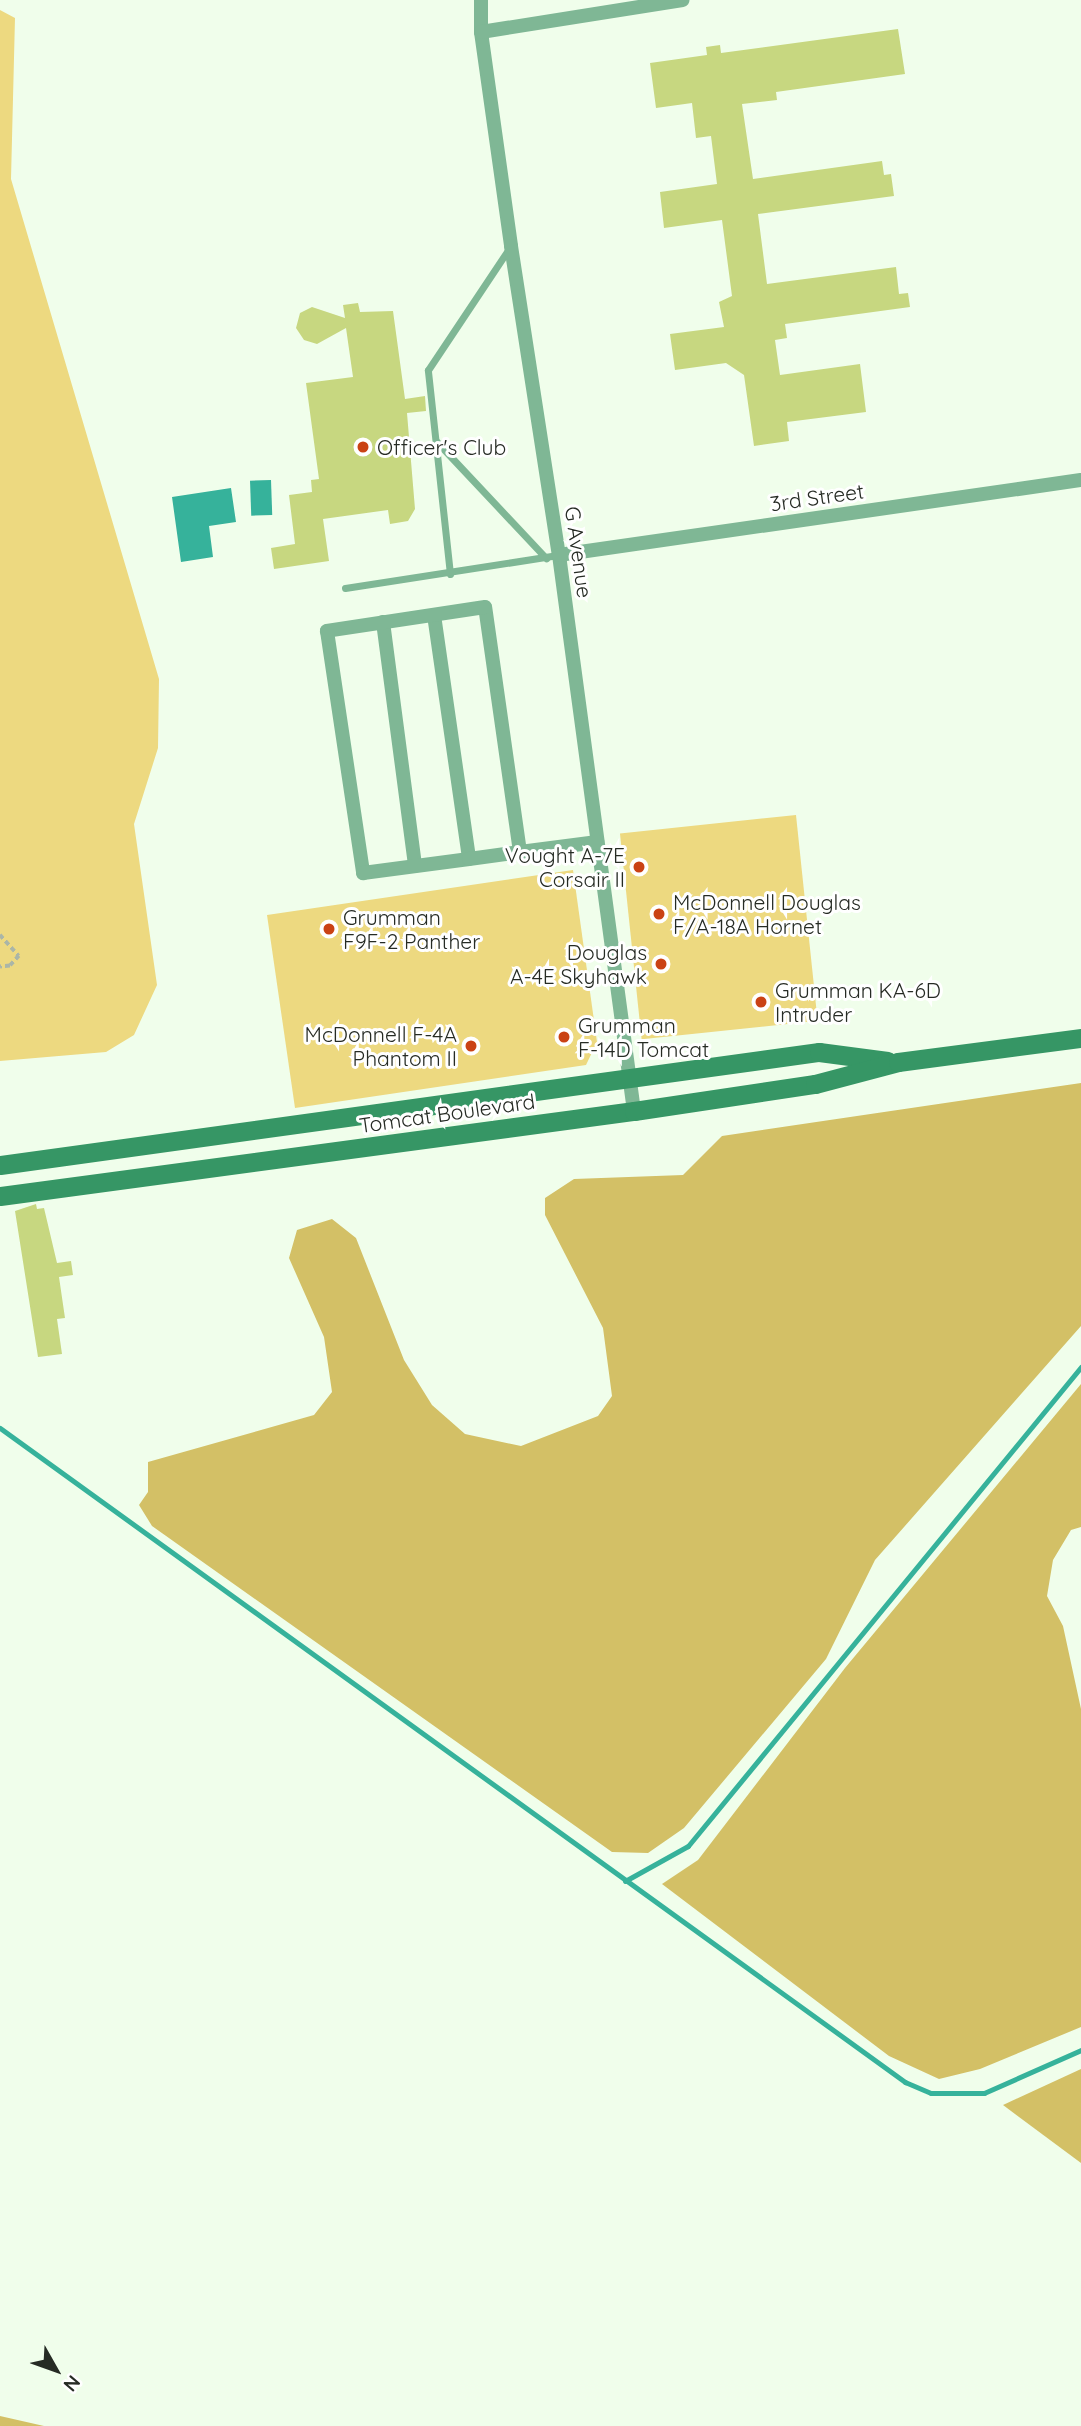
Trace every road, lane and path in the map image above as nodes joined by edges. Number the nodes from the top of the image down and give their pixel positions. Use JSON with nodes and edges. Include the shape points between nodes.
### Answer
{"nodes":[{"id":1,"x":481,"y":0,"type":"edge"},
{"id":2,"x":682,"y":0,"type":"edge"},
{"id":3,"x":481,"y":32,"type":"junction"},
{"id":4,"x":510,"y":246,"type":"junction"},
{"id":5,"x":435,"y":441,"type":"junction"},
{"id":6,"x":1081,"y":480,"type":"edge"},
{"id":7,"x":552,"y":557,"type":"junction"},
{"id":8,"x":450,"y":574,"type":"junction"},
{"id":9,"x":345,"y":588,"type":"dead end"},
{"id":10,"x":434,"y":615,"type":"junction"},
{"id":11,"x":383,"y":622,"type":"junction"},
{"id":12,"x":597,"y":842,"type":"junction"},
{"id":13,"x":520,"y":852,"type":"junction"},
{"id":14,"x":469,"y":859,"type":"junction"},
{"id":15,"x":415,"y":866,"type":"junction"},
{"id":16,"x":0,"y":935,"type":"edge"},
{"id":17,"x":0,"y":967,"type":"edge"},
{"id":18,"x":1081,"y":1038,"type":"edge"},
{"id":19,"x":898,"y":1062,"type":"junction"},
{"id":20,"x":629,"y":1080,"type":"junction"},
{"id":21,"x":634,"y":1111,"type":"junction"},
{"id":22,"x":0,"y":1165,"type":"edge"},
{"id":23,"x":0,"y":1196,"type":"edge"}],
"edges":[{"from":1,"to":3,"type":"street","name":"G Avenue"},
{"from":2,"to":3,"type":"street"},
{"from":3,"to":4,"type":"street","name":"G Avenue"},
{"from":4,"to":5,"type":"lane","via":[[428,370]]},
{"from":4,"to":7,"type":"street","name":"G Avenue"},
{"from":5,"to":7,"type":"lane"},
{"from":5,"to":8,"type":"lane"},
{"from":6,"to":7,"type":"street","name":"3rd Street"},
{"from":7,"to":8,"type":"lane"},
{"from":7,"to":12,"type":"street","name":"G Avenue"},
{"from":8,"to":9,"type":"lane"},
{"from":10,"to":11,"type":"street"},
{"from":10,"to":13,"type":"street","via":[[485,607]]},
{"from":10,"to":14,"type":"street"},
{"from":11,"to":15,"type":"street"},
{"from":11,"to":15,"type":"street","via":[[327,631],[363,873]]},
{"from":12,"to":13,"type":"street"},
{"from":12,"to":20,"type":"street","name":"G Avenue"},
{"from":13,"to":14,"type":"street"},
{"from":14,"to":15,"type":"street"},
{"from":16,"to":17,"type":"path","via":[[19,957]]},
{"from":18,"to":19,"type":"main road","name":"Tomcat Boulevard"},
{"from":19,"to":20,"type":"main road","name":"Tomcat Boulevard","via":[[819,1052]]},
{"from":19,"to":21,"type":"main road","name":"Tomcat Boulevard","via":[[815,1084]]},
{"from":20,"to":21,"type":"street","name":"G Avenue"},
{"from":20,"to":22,"type":"main road","name":"Tomcat Boulevard"},
{"from":21,"to":23,"type":"main road","name":"Tomcat Boulevard"}]}
